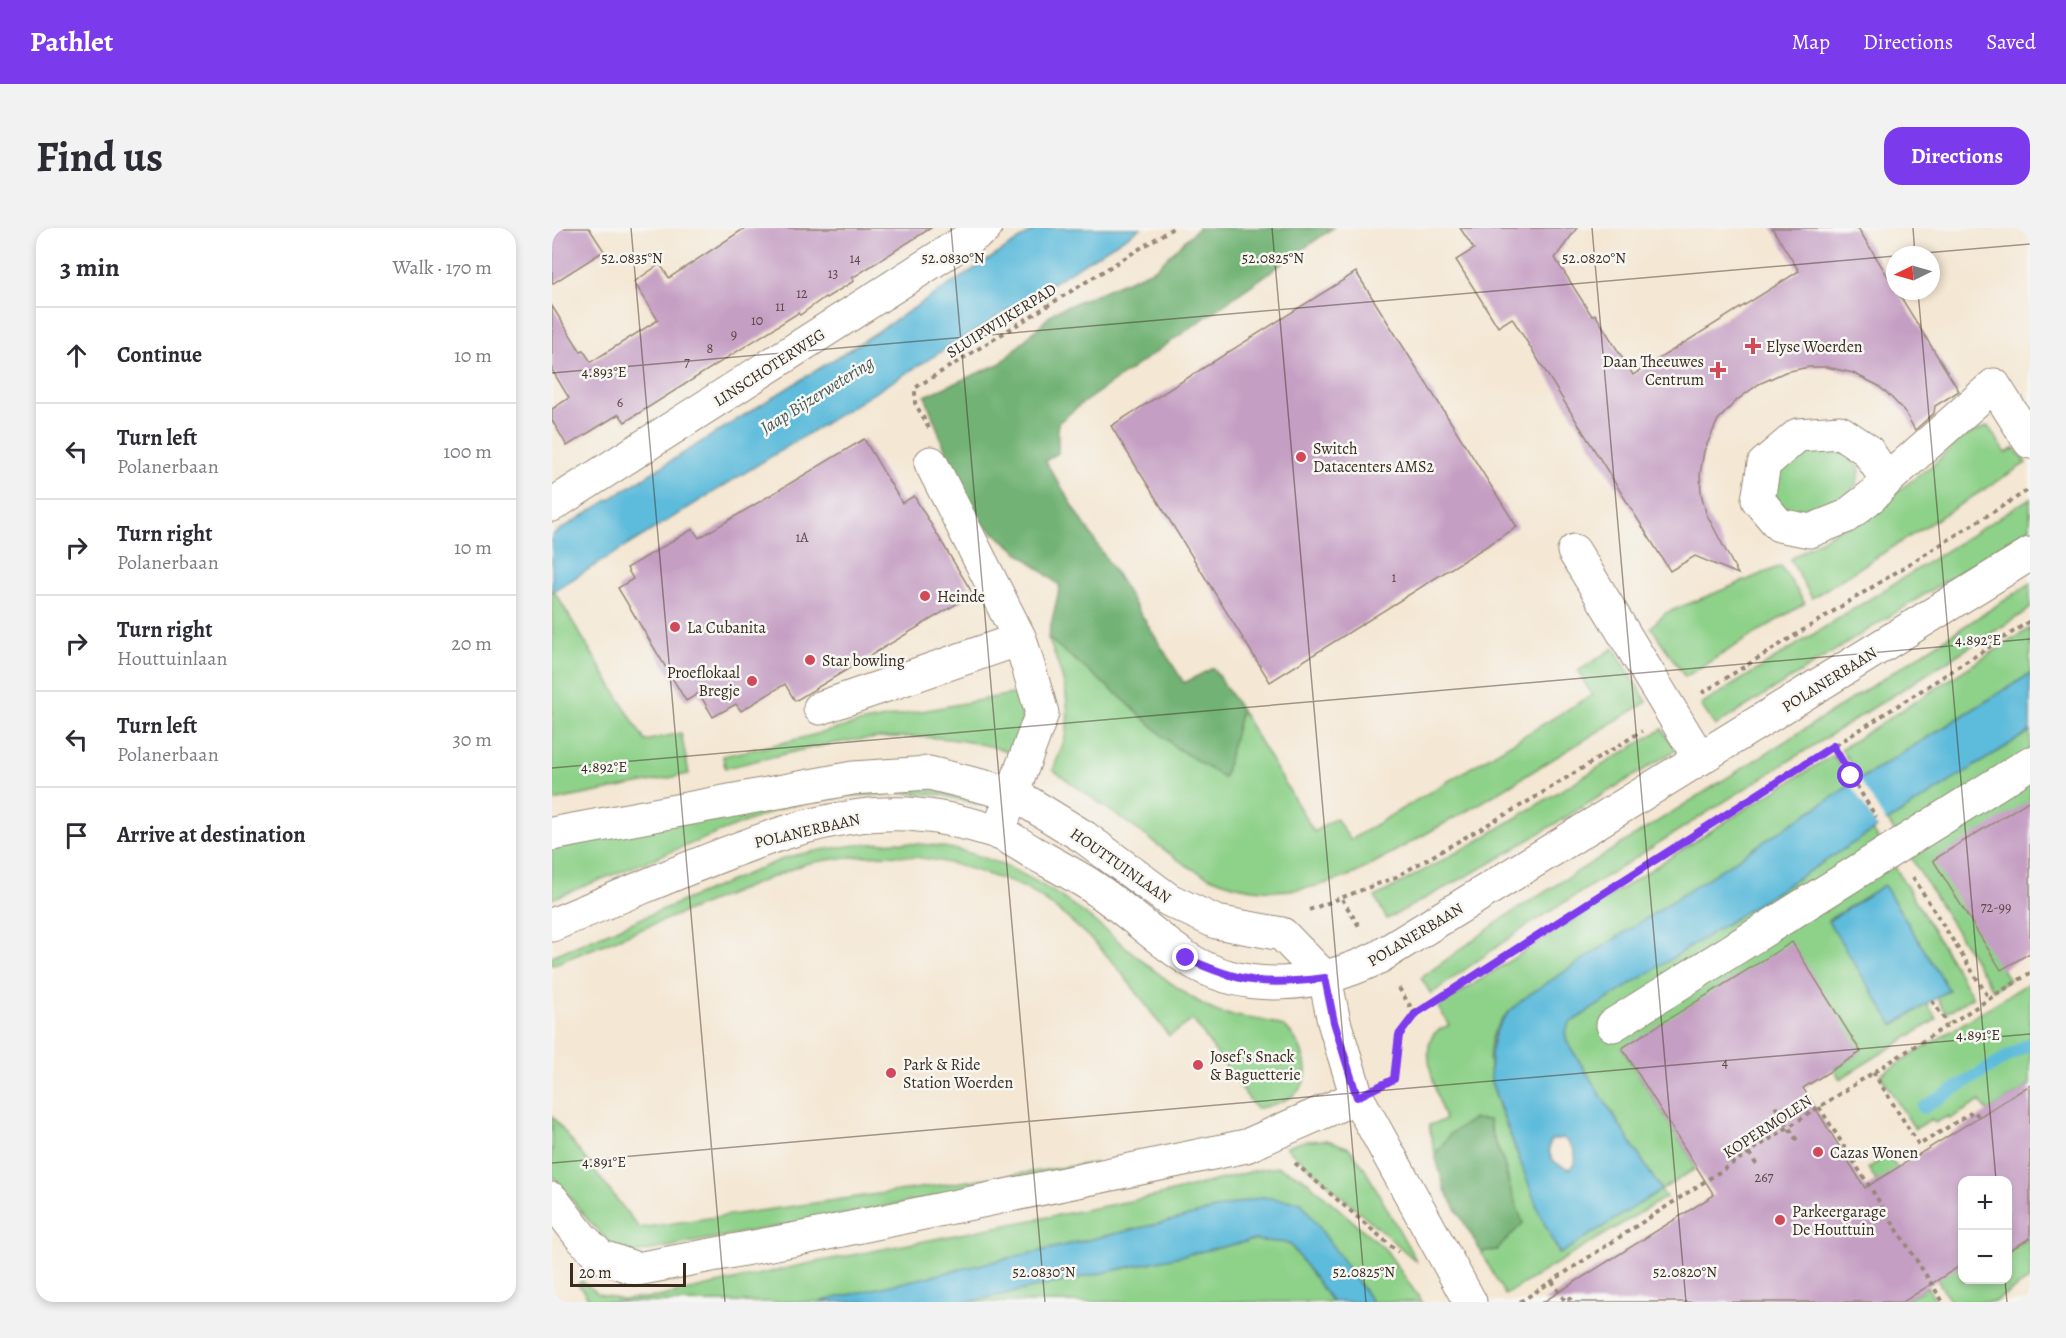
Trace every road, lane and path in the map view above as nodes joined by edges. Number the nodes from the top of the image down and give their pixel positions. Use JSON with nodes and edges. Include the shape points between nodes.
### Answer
{"nodes":[{"id":1,"x":985,"y":228,"type":"edge"},
{"id":2,"x":1173,"y":228,"type":"edge"},
{"id":3,"x":2030,"y":442,"type":"edge"},
{"id":4,"x":931,"y":463,"type":"joint"},
{"id":5,"x":1887,"y":480,"type":"dead end"},
{"id":6,"x":552,"y":506,"type":"edge"},
{"id":7,"x":1574,"y":551,"type":"dead end"},
{"id":8,"x":2030,"y":554,"type":"edge"},
{"id":9,"x":2030,"y":621,"type":"edge"},
{"id":10,"x":1020,"y":639,"type":"junction"},
{"id":11,"x":820,"y":708,"type":"dead end"},
{"id":12,"x":1833,"y":746,"type":"junction"},
{"id":13,"x":1700,"y":759,"type":"junction"},
{"id":14,"x":2030,"y":763,"type":"edge"},
{"id":15,"x":1014,"y":794,"type":"junction"},
{"id":16,"x":998,"y":833,"type":"junction"},
{"id":17,"x":552,"y":834,"type":"edge"},
{"id":18,"x":1891,"y":840,"type":"junction"},
{"id":19,"x":552,"y":924,"type":"edge"},
{"id":20,"x":2030,"y":973,"type":"edge"},
{"id":21,"x":1325,"y":978,"type":"junction"},
{"id":22,"x":1989,"y":998,"type":"junction"},
{"id":23,"x":1932,"y":1001,"type":"dead end"},
{"id":24,"x":1948,"y":1024,"type":"junction"},
{"id":25,"x":1613,"y":1025,"type":"dead end"},
{"id":26,"x":1873,"y":1072,"type":"junction"},
{"id":27,"x":1357,"y":1097,"type":"junction"},
{"id":28,"x":1775,"y":1106,"type":"dead end"},
{"id":29,"x":1819,"y":1107,"type":"junction"},
{"id":30,"x":1979,"y":1117,"type":"dead end"},
{"id":31,"x":1788,"y":1127,"type":"junction"},
{"id":32,"x":1256,"y":1141,"type":"junction"},
{"id":33,"x":1798,"y":1142,"type":"dead end"},
{"id":34,"x":1749,"y":1153,"type":"junction"},
{"id":35,"x":1758,"y":1167,"type":"dead end"},
{"id":36,"x":552,"y":1199,"type":"edge"},
{"id":37,"x":1404,"y":1257,"type":"dead end"},
{"id":38,"x":1552,"y":1281,"type":"junction"},
{"id":39,"x":1574,"y":1296,"type":"dead end"},
{"id":40,"x":1470,"y":1302,"type":"edge"},
{"id":41,"x":1520,"y":1302,"type":"edge"},
{"id":42,"x":1943,"y":1302,"type":"edge"}],
"edges":[{"from":1,"to":6,"type":"main road","name":"LINSCHOTERWEG"},
{"from":2,"to":4,"type":"path","name":"SLUIPWIJKERPAD","via":[[915,388],[915,402],[941,453]]},
{"from":3,"to":5,"type":"main road","via":[[1994,385]]},
{"from":4,"to":10,"type":"main road"},
{"from":7,"to":13,"type":"main road"},
{"from":8,"to":13,"type":"main road","name":"POLANERBAAN"},
{"from":9,"to":12,"type":"path"},
{"from":10,"to":11,"type":"main road"},
{"from":10,"to":15,"type":"main road","via":[[1042,713]]},
{"from":12,"to":18,"type":"path"},
{"from":12,"to":27,"type":"path","via":[[1415,1014],[1399,1035],[1394,1079]]},
{"from":13,"to":21,"type":"main road","name":"POLANERBAAN","via":[[1379,957]]},
{"from":14,"to":18,"type":"main road"},
{"from":15,"to":16,"type":"main road"},
{"from":15,"to":17,"type":"main road","name":"HOUTTUINLAAN","via":[[929,773],[853,778]]},
{"from":15,"to":21,"type":"main road","name":"HOUTTUINLAAN","via":[[1084,837],[1169,900],[1216,922],[1282,934]]},
{"from":16,"to":19,"type":"main road","name":"POLANERBAAN","via":[[908,814],[828,822],[742,846]]},
{"from":16,"to":21,"type":"main road","name":"POLANERBAAN","via":[[1088,884],[1186,958],[1218,973],[1248,981],[1287,983]]},
{"from":18,"to":22,"type":"path"},
{"from":18,"to":25,"type":"main road"},
{"from":20,"to":22,"type":"path","name":"KOPERMOLEN"},
{"from":21,"to":27,"type":"main road"},
{"from":22,"to":24,"type":"path","name":"KOPERMOLEN"},
{"from":23,"to":24,"type":"path"},
{"from":24,"to":26,"type":"path","name":"KOPERMOLEN"},
{"from":26,"to":29,"type":"path","name":"KOPERMOLEN"},
{"from":26,"to":30,"type":"path","via":[[1919,1145],[1974,1111]]},
{"from":27,"to":32,"type":"main road"},
{"from":27,"to":40,"type":"main road"},
{"from":28,"to":31,"type":"path"},
{"from":29,"to":31,"type":"path","name":"KOPERMOLEN"},
{"from":29,"to":42,"type":"path"},
{"from":31,"to":33,"type":"path"},
{"from":31,"to":34,"type":"path","name":"KOPERMOLEN"},
{"from":32,"to":36,"type":"main road","via":[[813,1236],[637,1269],[600,1256],[580,1237]]},
{"from":32,"to":37,"type":"path"},
{"from":34,"to":35,"type":"path"},
{"from":34,"to":38,"type":"path","name":"KOPERMOLEN"},
{"from":38,"to":39,"type":"path","via":[[1565,1301]]},
{"from":38,"to":41,"type":"path","name":"KOPERMOLEN"}]}
